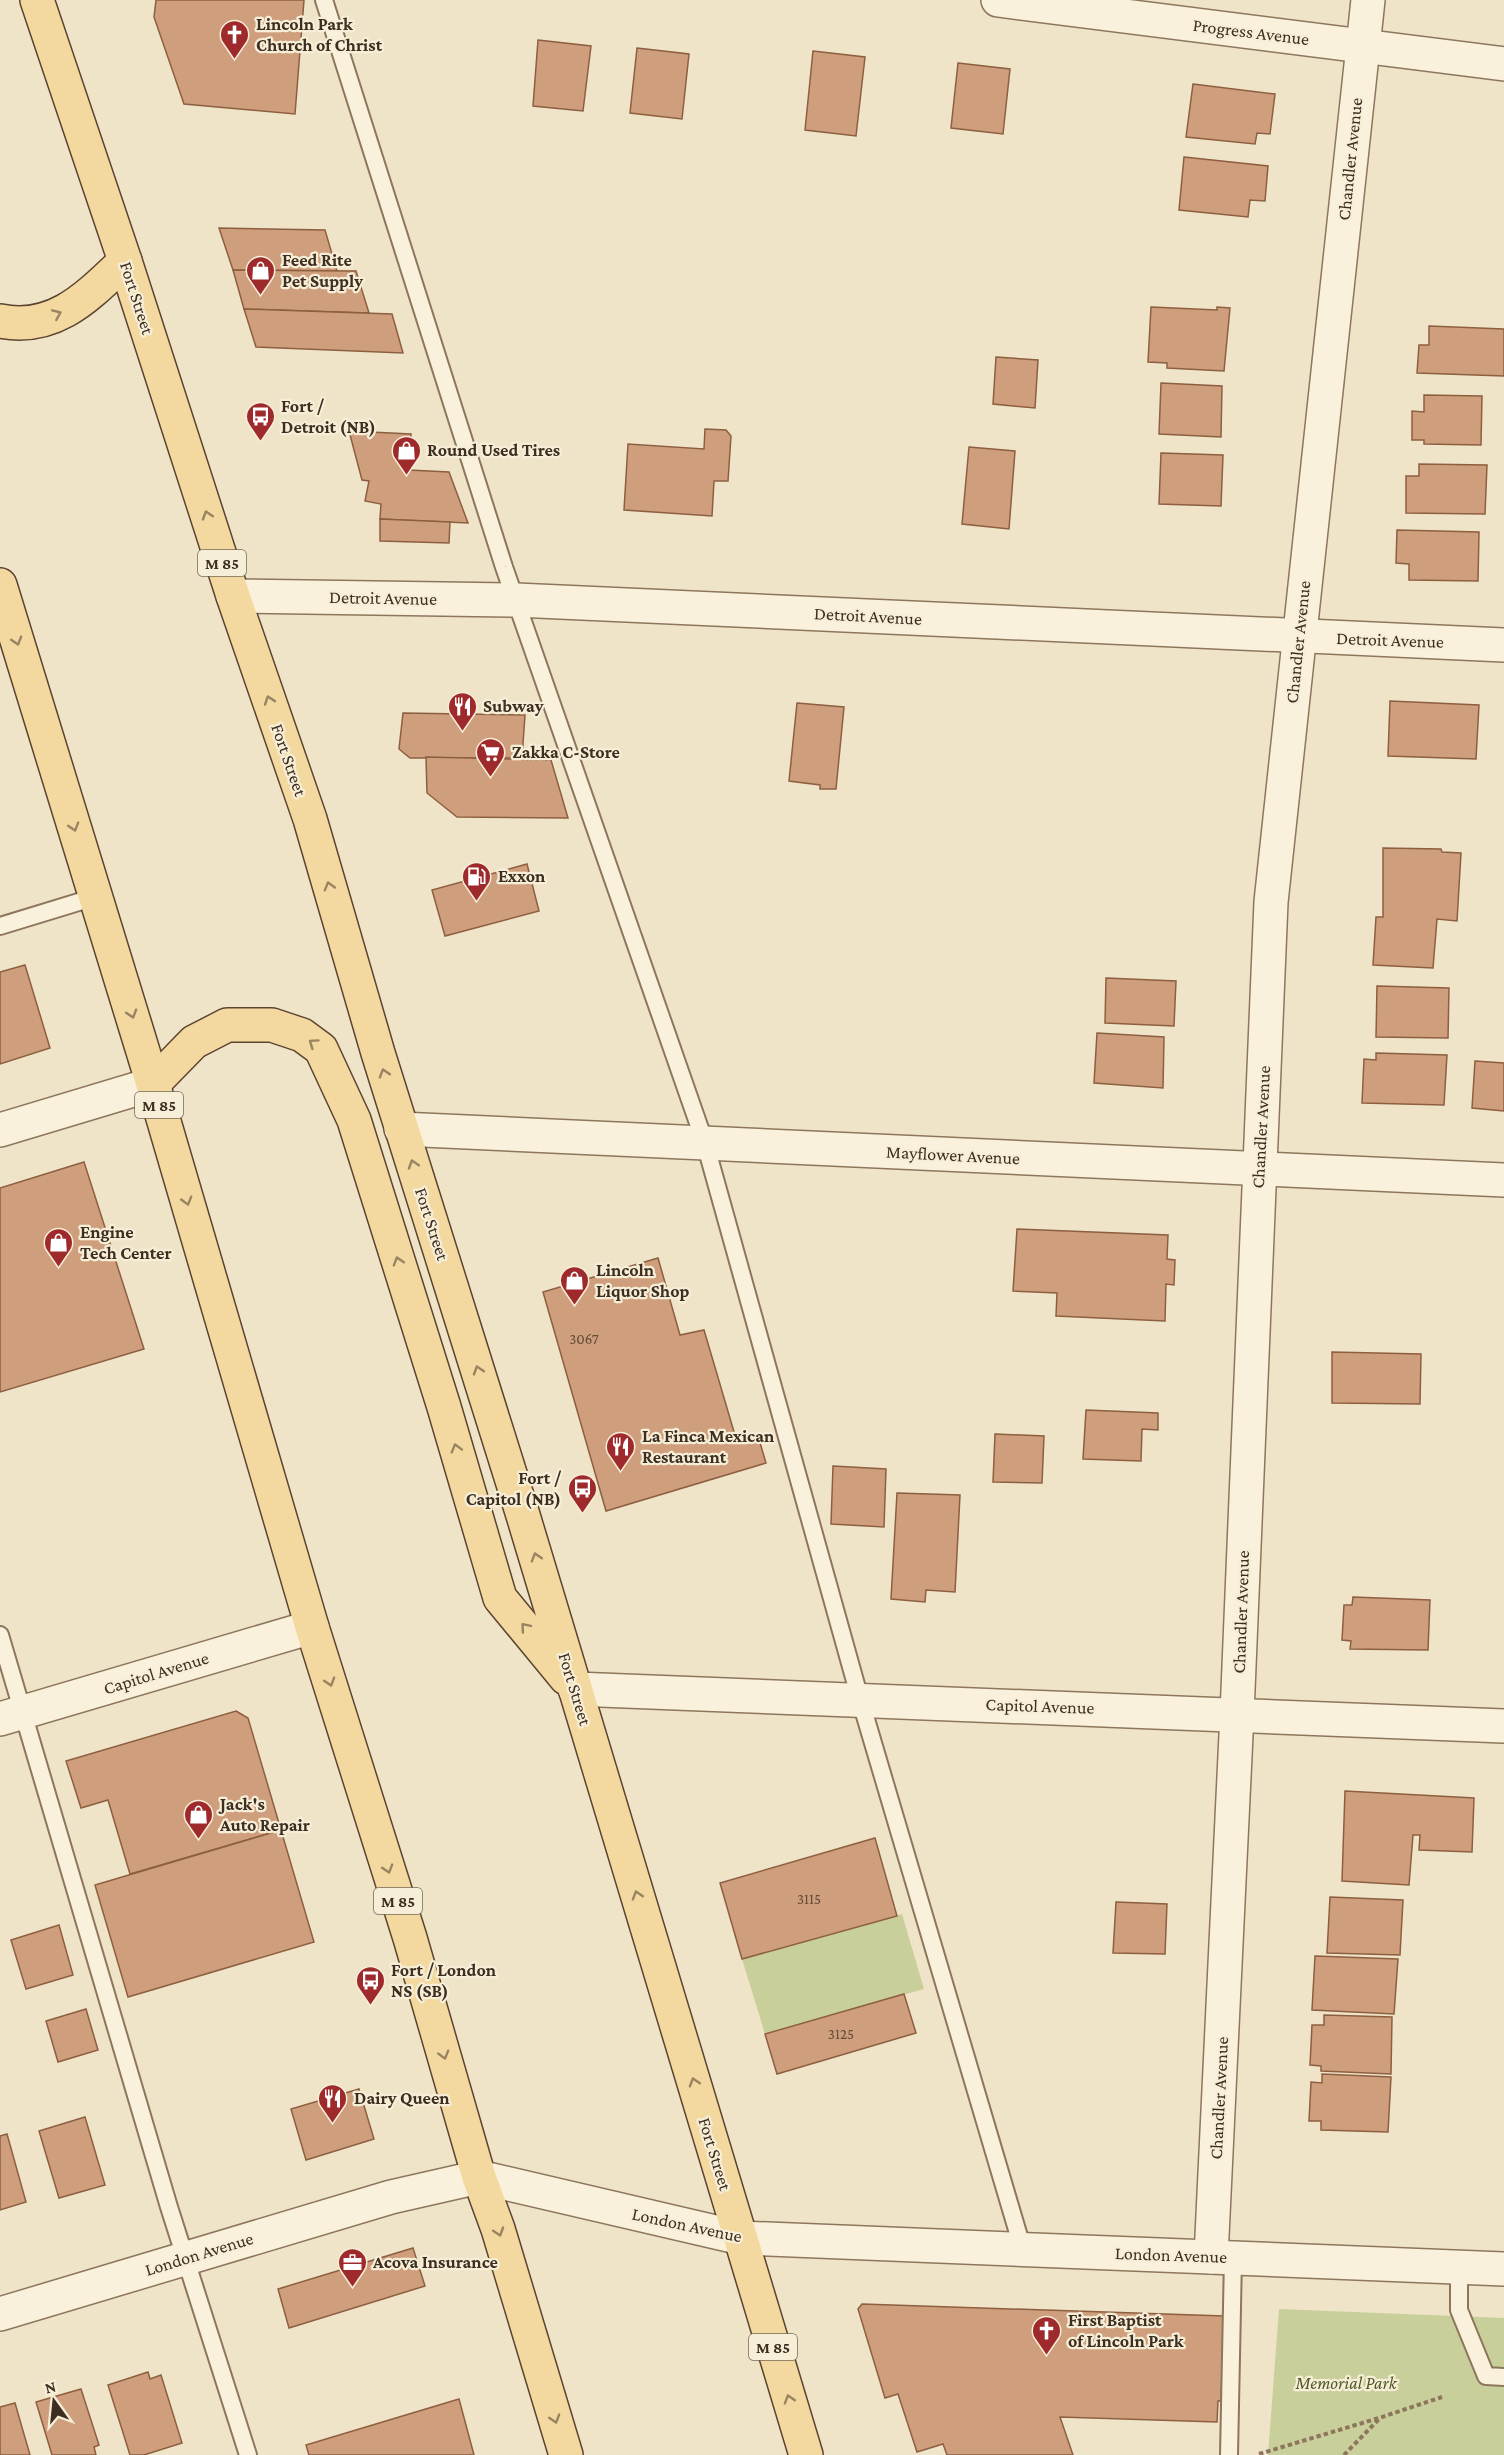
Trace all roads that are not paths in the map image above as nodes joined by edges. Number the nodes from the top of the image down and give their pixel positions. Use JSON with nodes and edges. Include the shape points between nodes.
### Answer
{"nodes":[{"id":1,"x":37,"y":0,"type":"edge"},
{"id":2,"x":324,"y":0,"type":"edge"},
{"id":3,"x":998,"y":0,"type":"edge"},
{"id":4,"x":1368,"y":0,"type":"edge"},
{"id":5,"x":1362,"y":46,"type":"junction"},
{"id":6,"x":1504,"y":64,"type":"edge"},
{"id":7,"x":125,"y":261,"type":"junction"},
{"id":8,"x":0,"y":321,"type":"edge"},
{"id":9,"x":0,"y":585,"type":"edge"},
{"id":10,"x":232,"y":596,"type":"junction"},
{"id":11,"x":516,"y":600,"type":"junction"},
{"id":12,"x":1299,"y":637,"type":"junction"},
{"id":13,"x":1504,"y":645,"type":"edge"},
{"id":14,"x":95,"y":897,"type":"junction"},
{"id":15,"x":0,"y":926,"type":"edge"},
{"id":16,"x":153,"y":1084,"type":"junction"},
{"id":17,"x":401,"y":1129,"type":"junction"},
{"id":18,"x":0,"y":1130,"type":"edge"},
{"id":19,"x":705,"y":1143,"type":"junction"},
{"id":20,"x":1259,"y":1170,"type":"junction"},
{"id":21,"x":1504,"y":1180,"type":"edge"},
{"id":22,"x":312,"y":1627,"type":"junction"},
{"id":23,"x":0,"y":1635,"type":"edge"},
{"id":24,"x":575,"y":1689,"type":"junction"},
{"id":25,"x":860,"y":1699,"type":"junction"},
{"id":26,"x":1237,"y":1714,"type":"junction"},
{"id":27,"x":11,"y":1716,"type":"edge"},
{"id":28,"x":1504,"y":1726,"type":"edge"},
{"id":29,"x":479,"y":2177,"type":"junction"},
{"id":30,"x":741,"y":2238,"type":"junction"},
{"id":31,"x":1023,"y":2250,"type":"junction"},
{"id":32,"x":1222,"y":2257,"type":"junction"},
{"id":33,"x":186,"y":2258,"type":"junction"},
{"id":34,"x":1459,"y":2268,"type":"junction"},
{"id":35,"x":1504,"y":2269,"type":"edge"},
{"id":36,"x":0,"y":2314,"type":"edge"},
{"id":37,"x":1504,"y":2377,"type":"edge"},
{"id":38,"x":248,"y":2455,"type":"edge"},
{"id":39,"x":566,"y":2455,"type":"edge"},
{"id":40,"x":806,"y":2455,"type":"edge"},
{"id":41,"x":1228,"y":2455,"type":"edge"}],
"edges":[{"from":1,"to":7,"type":"main road","name":"Fort Street","number":"M 85"},
{"from":2,"to":11,"type":"lane"},
{"from":3,"to":5,"type":"street","name":"Progress Avenue"},
{"from":4,"to":5,"type":"street","name":"Chandler Avenue"},
{"from":5,"to":6,"type":"street","name":"Progress Avenue"},
{"from":5,"to":12,"type":"street","name":"Chandler Avenue"},
{"from":8,"to":7,"type":"main road","one_way":true,"via":[[28,324],[60,315]]},
{"from":10,"to":7,"type":"main road","name":"Fort Street","number":"M 85","one_way":true},
{"from":9,"to":14,"type":"main road","number":"M 85","one_way":true},
{"from":10,"to":11,"type":"street","name":"Detroit Avenue"},
{"from":17,"to":10,"type":"main road","name":"Fort Street","number":"M 85","one_way":true,"via":[[310,819]]},
{"from":11,"to":12,"type":"street","name":"Detroit Avenue"},
{"from":11,"to":19,"type":"lane"},
{"from":12,"to":13,"type":"street","name":"Detroit Avenue"},
{"from":12,"to":20,"type":"street","name":"Chandler Avenue","via":[[1271,902]]},
{"from":14,"to":15,"type":"lane"},
{"from":14,"to":16,"type":"main road","number":"M 85","one_way":true},
{"from":16,"to":18,"type":"street"},
{"from":16,"to":22,"type":"main road","number":"M 85","one_way":true},
{"from":24,"to":16,"type":"main road","one_way":true,"via":[[500,1598],[354,1120],[321,1049],[302,1035],[272,1025],[226,1025],[194,1042]]},
{"from":17,"to":19,"type":"street","name":"Mayflower Avenue"},
{"from":24,"to":17,"type":"main road","name":"Fort Street","number":"M 85","one_way":true},
{"from":19,"to":20,"type":"street","name":"Mayflower Avenue"},
{"from":19,"to":25,"type":"lane"},
{"from":20,"to":21,"type":"street","name":"Mayflower Avenue"},
{"from":20,"to":26,"type":"street","name":"Chandler Avenue"},
{"from":22,"to":27,"type":"street","name":"Capitol Avenue"},
{"from":22,"to":29,"type":"main road","number":"M 85","one_way":true,"via":[[410,1938]]},
{"from":23,"to":27,"type":"lane"},
{"from":24,"to":25,"type":"street","name":"Capitol Avenue"},
{"from":30,"to":24,"type":"main road","name":"Fort Street","number":"M 85","one_way":true},
{"from":25,"to":26,"type":"street","name":"Capitol Avenue"},
{"from":25,"to":31,"type":"lane"},
{"from":26,"to":28,"type":"street","name":"Capitol Avenue"},
{"from":26,"to":32,"type":"street","name":"Chandler Avenue"},
{"from":27,"to":33,"type":"lane"},
{"from":29,"to":30,"type":"street","name":"London Avenue"},
{"from":29,"to":33,"type":"street","name":"London Avenue","via":[[391,2197]]},
{"from":29,"to":39,"type":"main road","number":"M 85","one_way":true},
{"from":30,"to":31,"type":"street","name":"London Avenue"},
{"from":40,"to":30,"type":"main road","name":"Fort Street","number":"M 85","one_way":true},
{"from":31,"to":32,"type":"street","name":"London Avenue"},
{"from":32,"to":34,"type":"street","name":"London Avenue"},
{"from":32,"to":41,"type":"lane"},
{"from":33,"to":36,"type":"street","name":"London Avenue"},
{"from":33,"to":38,"type":"lane"},
{"from":34,"to":35,"type":"street","name":"London Avenue"},
{"from":34,"to":37,"type":"lane","via":[[1459,2310],[1486,2376]]}]}
